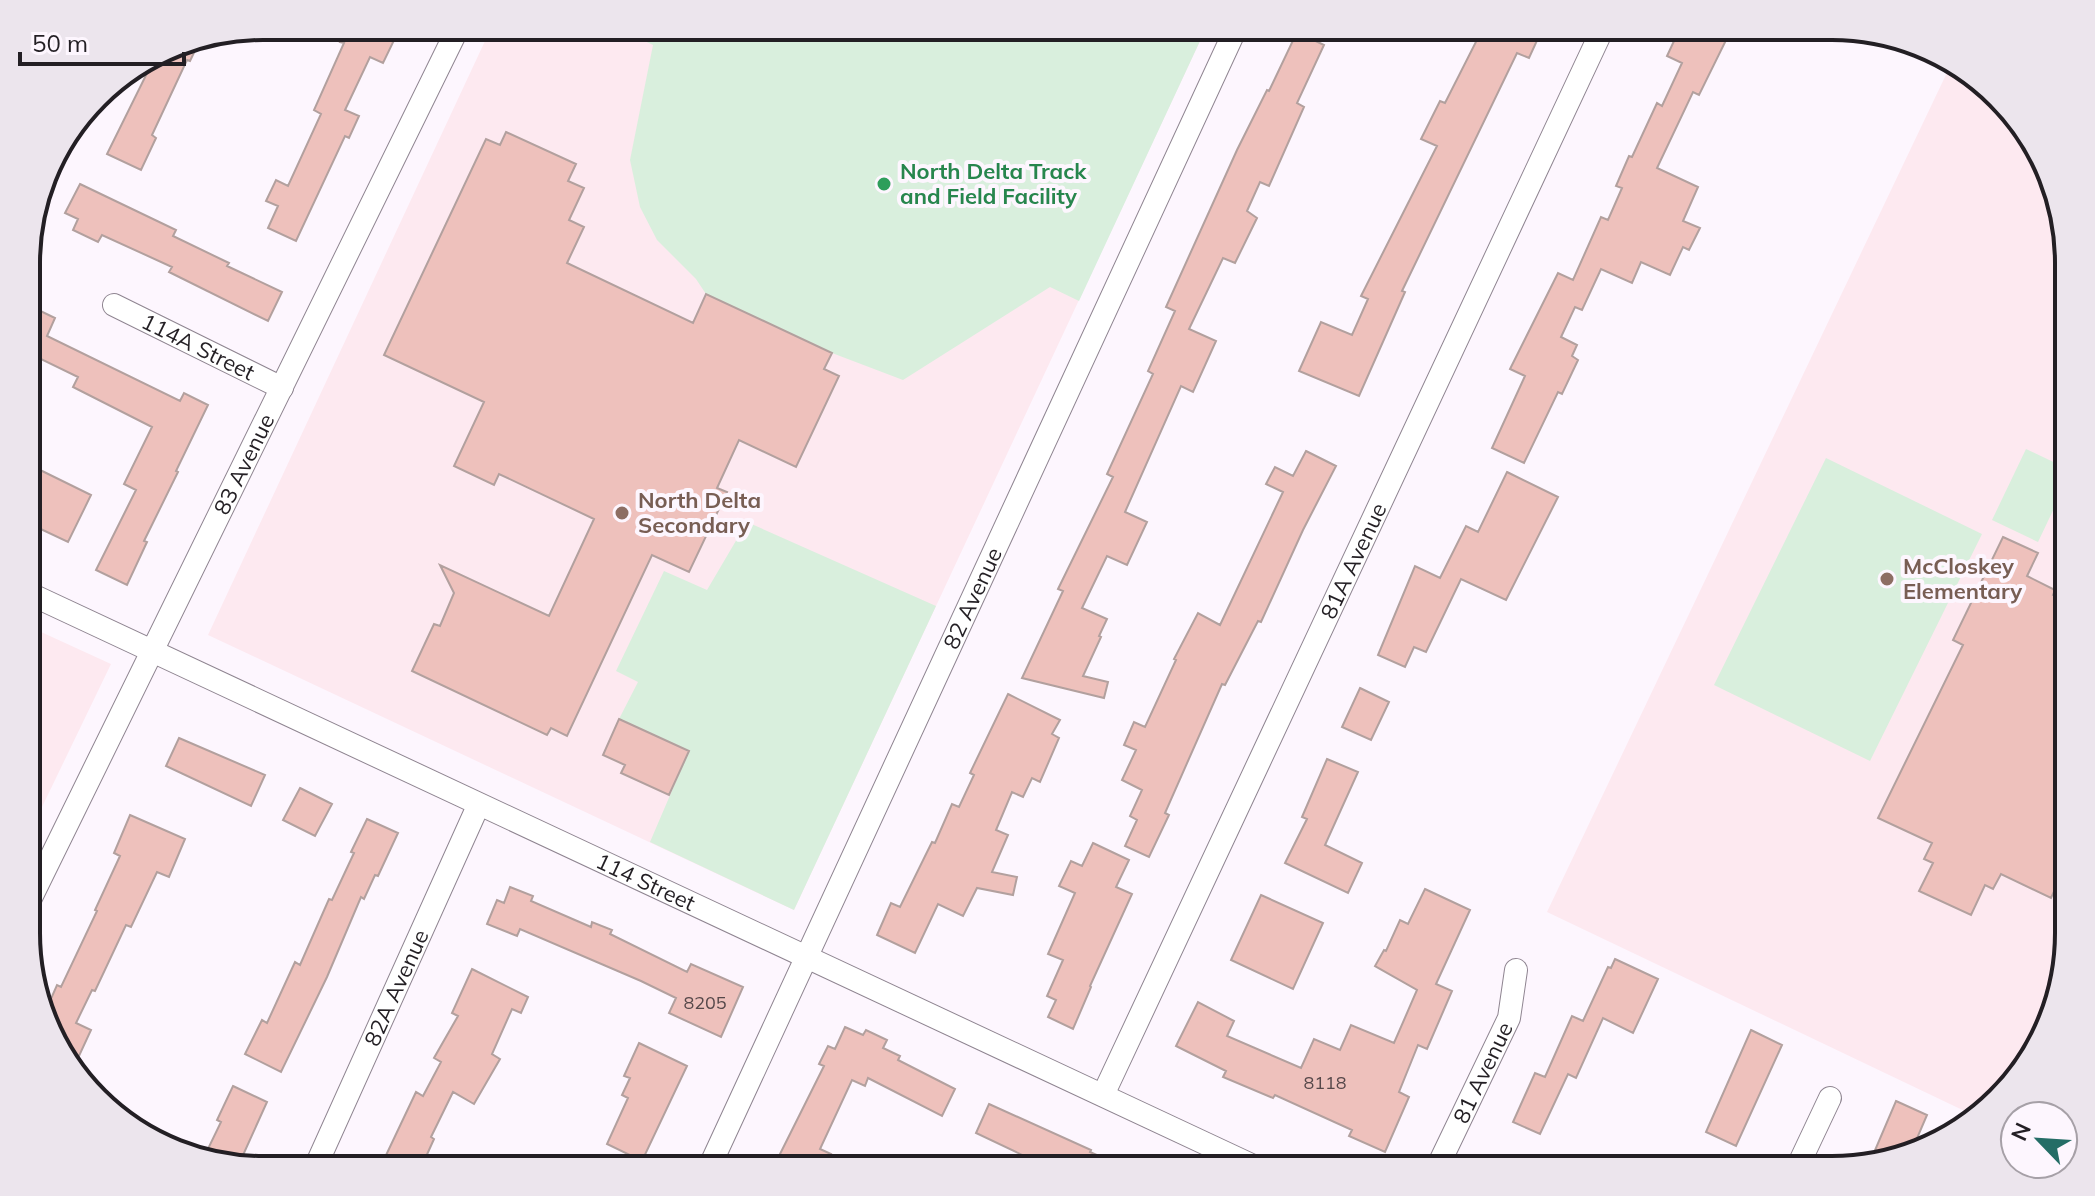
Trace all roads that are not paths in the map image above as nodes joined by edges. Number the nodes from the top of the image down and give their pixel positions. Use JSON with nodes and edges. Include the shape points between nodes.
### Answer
{"nodes":[{"id":1,"x":452,"y":40,"type":"edge"},
{"id":2,"x":1231,"y":40,"type":"edge"},
{"id":3,"x":1597,"y":40,"type":"edge"},
{"id":4,"x":114,"y":305,"type":"dead end"},
{"id":5,"x":282,"y":388,"type":"junction"},
{"id":6,"x":40,"y":599,"type":"edge"},
{"id":7,"x":151,"y":652,"type":"junction"},
{"id":8,"x":478,"y":806,"type":"junction"},
{"id":9,"x":40,"y":879,"type":"edge"},
{"id":10,"x":806,"y":957,"type":"junction"},
{"id":11,"x":1516,"y":970,"type":"dead end"},
{"id":12,"x":1103,"y":1095,"type":"junction"},
{"id":13,"x":1830,"y":1098,"type":"dead end"},
{"id":14,"x":320,"y":1156,"type":"edge"},
{"id":15,"x":714,"y":1156,"type":"edge"},
{"id":16,"x":1232,"y":1156,"type":"edge"},
{"id":17,"x":1443,"y":1156,"type":"edge"},
{"id":18,"x":1803,"y":1156,"type":"edge"}],
"edges":[{"from":1,"to":5,"type":"street","name":"83 Avenue"},
{"from":2,"to":10,"type":"street","name":"82 Avenue"},
{"from":3,"to":12,"type":"street","name":"81A Avenue"},
{"from":4,"to":5,"type":"street","name":"114A Street"},
{"from":5,"to":7,"type":"street","name":"83 Avenue"},
{"from":6,"to":7,"type":"street","name":"114 Street"},
{"from":7,"to":8,"type":"street","name":"114 Street"},
{"from":7,"to":9,"type":"street","name":"83 Avenue"},
{"from":8,"to":10,"type":"street","name":"114 Street"},
{"from":8,"to":14,"type":"street","name":"82A Avenue"},
{"from":10,"to":12,"type":"street","name":"114 Street"},
{"from":10,"to":15,"type":"street","name":"82 Avenue"},
{"from":11,"to":17,"type":"street","name":"81 Avenue","via":[[1509,1018]]},
{"from":12,"to":16,"type":"street","name":"114 Street"},
{"from":13,"to":18,"type":"street"}]}
